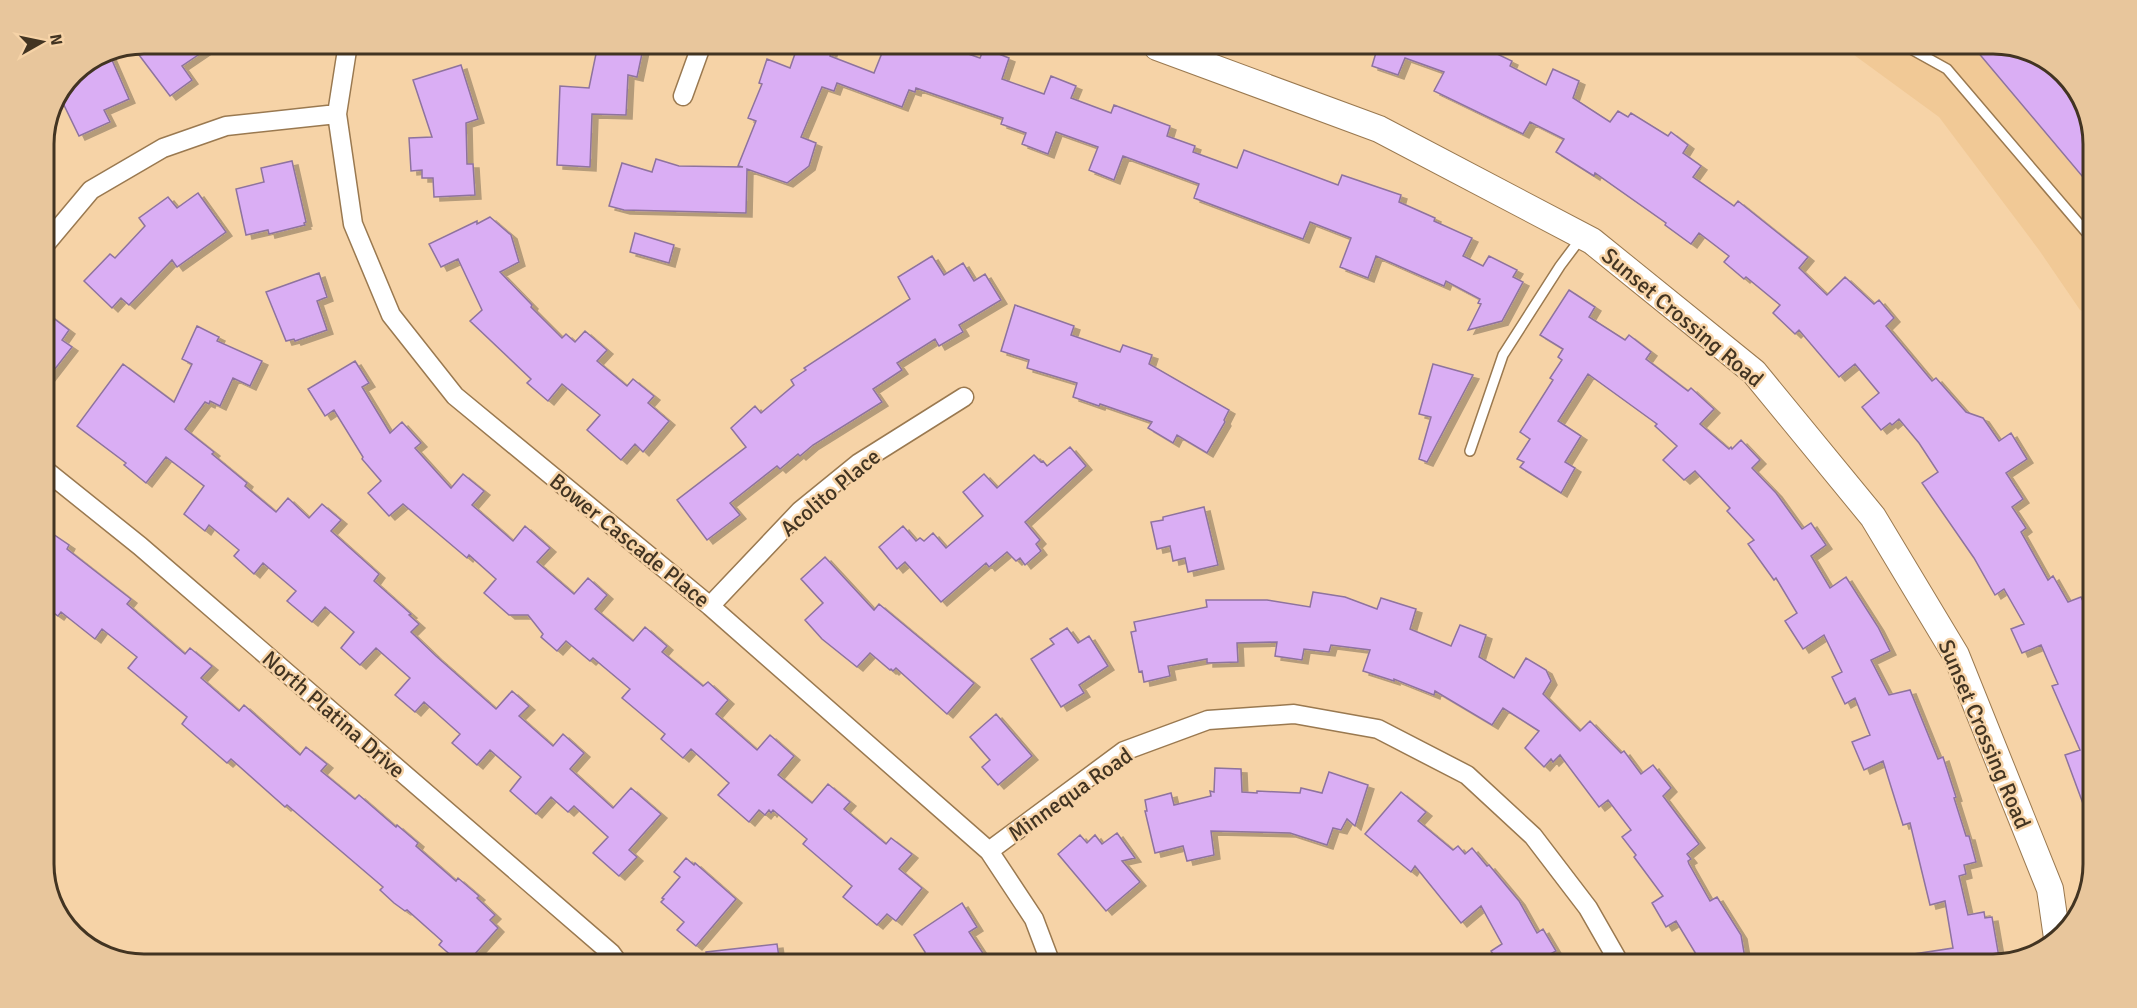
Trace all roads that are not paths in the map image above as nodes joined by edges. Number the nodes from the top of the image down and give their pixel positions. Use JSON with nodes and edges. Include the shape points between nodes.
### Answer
{"nodes":[{"id":1,"x":346,"y":54,"type":"edge"},
{"id":2,"x":698,"y":54,"type":"edge"},
{"id":3,"x":1176,"y":54,"type":"edge"},
{"id":4,"x":1920,"y":54,"type":"edge"},
{"id":5,"x":683,"y":96,"type":"dead end"},
{"id":6,"x":337,"y":114,"type":"junction"},
{"id":7,"x":2083,"y":228,"type":"edge"},
{"id":8,"x":54,"y":234,"type":"edge"},
{"id":9,"x":1583,"y":236,"type":"junction"},
{"id":10,"x":964,"y":396,"type":"dead end"},
{"id":11,"x":1470,"y":452,"type":"dead end"},
{"id":12,"x":54,"y":477,"type":"edge"},
{"id":13,"x":710,"y":606,"type":"junction"},
{"id":14,"x":989,"y":851,"type":"junction"},
{"id":15,"x":2056,"y":928,"type":"edge"},
{"id":16,"x":612,"y":954,"type":"edge"},
{"id":17,"x":1047,"y":954,"type":"edge"},
{"id":18,"x":1614,"y":954,"type":"edge"}],
"edges":[{"from":1,"to":6,"type":"street","name":"Bower Cascade Place"},
{"from":2,"to":5,"type":"street"},
{"from":3,"to":9,"type":"street","name":"Sunset Crossing Road","via":[[1379,129]]},
{"from":4,"to":7,"type":"lane","via":[[1947,69]]},
{"from":6,"to":8,"type":"street","via":[[226,126],[163,148],[91,190]]},
{"from":6,"to":13,"type":"street","name":"Bower Cascade Place","via":[[353,224],[391,315],[455,396]]},
{"from":9,"to":11,"type":"lane","via":[[1503,355]]},
{"from":9,"to":15,"type":"street","name":"Sunset Crossing Road","via":[[1754,372],[1874,517],[1956,655],[2050,889]]},
{"from":10,"to":13,"type":"street","name":"Acolito Place","via":[[859,463],[800,511]]},
{"from":12,"to":16,"type":"street","name":"North Platina Drive","via":[[140,546]]},
{"from":13,"to":14,"type":"street","name":"Bower Cascade Place"},
{"from":14,"to":17,"type":"street","name":"Bower Cascade Place","via":[[1034,919]]},
{"from":14,"to":18,"type":"street","name":"Minnequa Road","via":[[1124,751],[1208,720],[1294,714],[1378,729],[1467,775],[1533,836],[1588,908]]}]}
